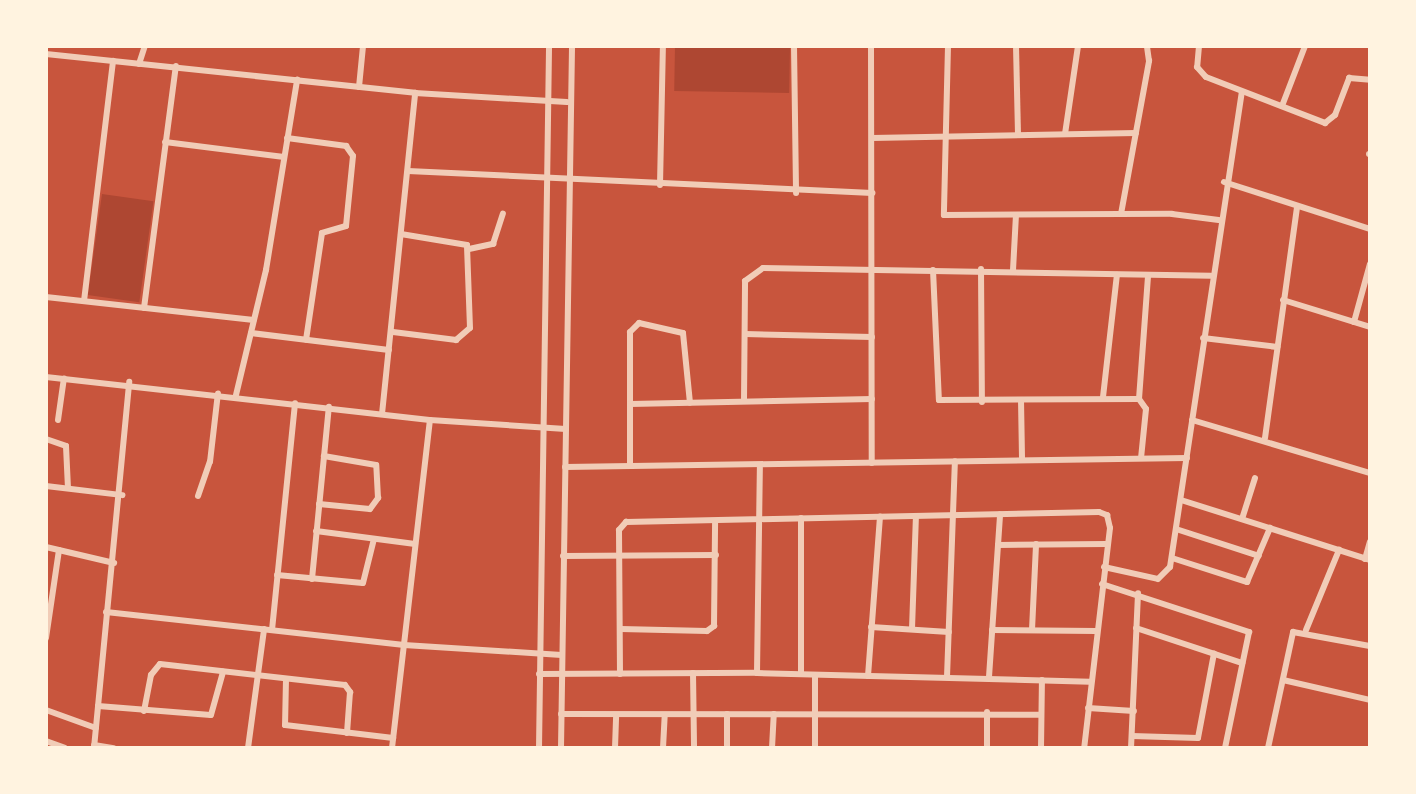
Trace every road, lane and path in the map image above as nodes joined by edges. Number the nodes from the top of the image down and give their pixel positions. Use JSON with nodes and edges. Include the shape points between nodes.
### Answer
{"nodes":[{"id":1,"x":145,"y":46,"type":"edge"},
{"id":2,"x":363,"y":46,"type":"edge"},
{"id":3,"x":549,"y":46,"type":"edge"},
{"id":4,"x":572,"y":46,"type":"edge"},
{"id":5,"x":663,"y":46,"type":"edge"},
{"id":6,"x":871,"y":46,"type":"edge"},
{"id":7,"x":948,"y":46,"type":"edge"},
{"id":8,"x":1016,"y":46,"type":"edge"},
{"id":9,"x":1078,"y":46,"type":"edge"},
{"id":10,"x":1147,"y":46,"type":"edge"},
{"id":11,"x":1199,"y":46,"type":"edge"},
{"id":12,"x":1305,"y":46,"type":"edge"},
{"id":13,"x":792,"y":47,"type":"edge"},
{"id":14,"x":46,"y":54,"type":"edge"},
{"id":15,"x":113,"y":61,"type":"junction"},
{"id":16,"x":139,"y":64,"type":"junction"},
{"id":17,"x":176,"y":66,"type":"junction"},
{"id":18,"x":297,"y":80,"type":"junction"},
{"id":19,"x":1370,"y":80,"type":"edge"},
{"id":20,"x":359,"y":87,"type":"junction"},
{"id":21,"x":1242,"y":92,"type":"junction"},
{"id":22,"x":415,"y":93,"type":"junction"},
{"id":23,"x":545,"y":101,"type":"junction"},
{"id":24,"x":567,"y":102,"type":"junction"},
{"id":25,"x":1282,"y":106,"type":"junction"},
{"id":26,"x":1136,"y":133,"type":"junction"},
{"id":27,"x":1065,"y":134,"type":"junction"},
{"id":28,"x":1018,"y":135,"type":"junction"},
{"id":29,"x":946,"y":136,"type":"junction"},
{"id":30,"x":287,"y":138,"type":"junction"},
{"id":31,"x":872,"y":138,"type":"junction"},
{"id":32,"x":165,"y":142,"type":"junction"},
{"id":33,"x":284,"y":157,"type":"junction"},
{"id":34,"x":408,"y":171,"type":"junction"},
{"id":35,"x":544,"y":179,"type":"junction"},
{"id":36,"x":566,"y":180,"type":"junction"},
{"id":37,"x":1224,"y":182,"type":"junction"},
{"id":38,"x":660,"y":185,"type":"junction"},
{"id":39,"x":796,"y":193,"type":"junction"},
{"id":40,"x":872,"y":193,"type":"junction"},
{"id":41,"x":1297,"y":206,"type":"junction"},
{"id":42,"x":503,"y":214,"type":"dead end"},
{"id":43,"x":1121,"y":214,"type":"junction"},
{"id":44,"x":1016,"y":215,"type":"junction"},
{"id":45,"x":1219,"y":220,"type":"junction"},
{"id":46,"x":1370,"y":229,"type":"edge"},
{"id":47,"x":401,"y":234,"type":"junction"},
{"id":48,"x":469,"y":249,"type":"junction"},
{"id":49,"x":1370,"y":264,"type":"edge"},
{"id":50,"x":871,"y":268,"type":"junction"},
{"id":51,"x":981,"y":269,"type":"junction"},
{"id":52,"x":933,"y":270,"type":"junction"},
{"id":53,"x":1013,"y":270,"type":"junction"},
{"id":54,"x":1117,"y":275,"type":"junction"},
{"id":55,"x":1148,"y":276,"type":"junction"},
{"id":56,"x":1211,"y":276,"type":"junction"},
{"id":57,"x":46,"y":297,"type":"edge"},
{"id":58,"x":1283,"y":300,"type":"junction"},
{"id":59,"x":84,"y":301,"type":"junction"},
{"id":60,"x":144,"y":308,"type":"junction"},
{"id":61,"x":254,"y":320,"type":"junction"},
{"id":62,"x":1354,"y":322,"type":"junction"},
{"id":63,"x":1370,"y":327,"type":"edge"},
{"id":64,"x":393,"y":332,"type":"junction"},
{"id":65,"x":251,"y":333,"type":"junction"},
{"id":66,"x":745,"y":334,"type":"junction"},
{"id":67,"x":872,"y":337,"type":"junction"},
{"id":68,"x":1203,"y":338,"type":"junction"},
{"id":69,"x":306,"y":340,"type":"junction"},
{"id":70,"x":1277,"y":347,"type":"junction"},
{"id":71,"x":389,"y":350,"type":"junction"},
{"id":72,"x":46,"y":377,"type":"edge"},
{"id":73,"x":64,"y":378,"type":"junction"},
{"id":74,"x":129,"y":382,"type":"junction"},
{"id":75,"x":218,"y":393,"type":"junction"},
{"id":76,"x":236,"y":395,"type":"junction"},
{"id":77,"x":1103,"y":397,"type":"junction"},
{"id":78,"x":872,"y":399,"type":"junction"},
{"id":79,"x":1139,"y":399,"type":"junction"},
{"id":80,"x":1021,"y":400,"type":"junction"},
{"id":81,"x":744,"y":401,"type":"junction"},
{"id":82,"x":982,"y":402,"type":"junction"},
{"id":83,"x":295,"y":403,"type":"junction"},
{"id":84,"x":690,"y":403,"type":"junction"},
{"id":85,"x":630,"y":404,"type":"junction"},
{"id":86,"x":329,"y":407,"type":"junction"},
{"id":87,"x":382,"y":414,"type":"junction"},
{"id":88,"x":58,"y":420,"type":"dead end"},
{"id":89,"x":430,"y":420,"type":"junction"},
{"id":90,"x":1192,"y":420,"type":"junction"},
{"id":91,"x":544,"y":427,"type":"junction"},
{"id":92,"x":566,"y":429,"type":"junction"},
{"id":93,"x":1265,"y":438,"type":"junction"},
{"id":94,"x":46,"y":439,"type":"edge"},
{"id":95,"x":324,"y":456,"type":"junction"},
{"id":96,"x":1141,"y":458,"type":"junction"},
{"id":97,"x":1187,"y":458,"type":"junction"},
{"id":98,"x":1022,"y":459,"type":"junction"},
{"id":99,"x":955,"y":461,"type":"junction"},
{"id":100,"x":872,"y":463,"type":"junction"},
{"id":101,"x":630,"y":466,"type":"junction"},
{"id":102,"x":760,"y":466,"type":"junction"},
{"id":103,"x":565,"y":467,"type":"junction"},
{"id":104,"x":1370,"y":473,"type":"edge"},
{"id":105,"x":1255,"y":478,"type":"dead end"},
{"id":106,"x":46,"y":486,"type":"edge"},
{"id":107,"x":68,"y":488,"type":"junction"},
{"id":108,"x":122,"y":495,"type":"junction"},
{"id":109,"x":198,"y":496,"type":"dead end"},
{"id":110,"x":1181,"y":500,"type":"junction"},
{"id":111,"x":319,"y":504,"type":"junction"},
{"id":112,"x":1000,"y":514,"type":"junction"},
{"id":113,"x":880,"y":516,"type":"junction"},
{"id":114,"x":916,"y":516,"type":"junction"},
{"id":115,"x":956,"y":516,"type":"junction"},
{"id":116,"x":801,"y":518,"type":"junction"},
{"id":117,"x":759,"y":519,"type":"junction"},
{"id":118,"x":1242,"y":519,"type":"junction"},
{"id":119,"x":715,"y":522,"type":"junction"},
{"id":120,"x":1270,"y":528,"type":"junction"},
{"id":121,"x":1176,"y":529,"type":"junction"},
{"id":122,"x":316,"y":531,"type":"junction"},
{"id":123,"x":374,"y":539,"type":"junction"},
{"id":124,"x":1370,"y":542,"type":"edge"},
{"id":125,"x":415,"y":544,"type":"junction"},
{"id":126,"x":1036,"y":544,"type":"junction"},
{"id":127,"x":1107,"y":544,"type":"junction"},
{"id":128,"x":998,"y":545,"type":"junction"},
{"id":129,"x":46,"y":547,"type":"edge"},
{"id":130,"x":59,"y":550,"type":"junction"},
{"id":131,"x":1339,"y":550,"type":"junction"},
{"id":132,"x":619,"y":554,"type":"junction"},
{"id":133,"x":716,"y":555,"type":"junction"},
{"id":134,"x":563,"y":556,"type":"junction"},
{"id":135,"x":1259,"y":556,"type":"junction"},
{"id":136,"x":1172,"y":558,"type":"junction"},
{"id":137,"x":1367,"y":560,"type":"edge"},
{"id":138,"x":114,"y":563,"type":"junction"},
{"id":139,"x":1104,"y":567,"type":"junction"},
{"id":140,"x":277,"y":575,"type":"junction"},
{"id":141,"x":312,"y":579,"type":"junction"},
{"id":142,"x":1102,"y":584,"type":"junction"},
{"id":143,"x":1138,"y":593,"type":"junction"},
{"id":144,"x":106,"y":612,"type":"junction"},
{"id":145,"x":871,"y":627,"type":"junction"},
{"id":146,"x":1136,"y":628,"type":"junction"},
{"id":147,"x":268,"y":629,"type":"junction"},
{"id":148,"x":621,"y":629,"type":"junction"},
{"id":149,"x":912,"y":629,"type":"junction"},
{"id":150,"x":992,"y":630,"type":"junction"},
{"id":151,"x":1032,"y":630,"type":"junction"},
{"id":152,"x":1306,"y":630,"type":"junction"},
{"id":153,"x":1096,"y":631,"type":"junction"},
{"id":154,"x":949,"y":632,"type":"junction"},
{"id":155,"x":46,"y":638,"type":"edge"},
{"id":156,"x":404,"y":645,"type":"junction"},
{"id":157,"x":1370,"y":646,"type":"edge"},
{"id":158,"x":1214,"y":653,"type":"junction"},
{"id":159,"x":540,"y":654,"type":"junction"},
{"id":160,"x":562,"y":655,"type":"junction"},
{"id":161,"x":1242,"y":663,"type":"junction"},
{"id":162,"x":223,"y":672,"type":"junction"},
{"id":163,"x":693,"y":673,"type":"junction"},
{"id":164,"x":757,"y":673,"type":"junction"},
{"id":165,"x":539,"y":674,"type":"junction"},
{"id":166,"x":620,"y":674,"type":"junction"},
{"id":167,"x":801,"y":674,"type":"junction"},
{"id":168,"x":560,"y":675,"type":"junction"},
{"id":169,"x":815,"y":675,"type":"junction"},
{"id":170,"x":258,"y":676,"type":"junction"},
{"id":171,"x":868,"y":676,"type":"junction"},
{"id":172,"x":947,"y":677,"type":"junction"},
{"id":173,"x":989,"y":677,"type":"junction"},
{"id":174,"x":286,"y":679,"type":"junction"},
{"id":175,"x":1042,"y":680,"type":"junction"},
{"id":176,"x":1283,"y":680,"type":"junction"},
{"id":177,"x":1090,"y":682,"type":"junction"},
{"id":178,"x":1370,"y":700,"type":"edge"},
{"id":179,"x":98,"y":706,"type":"junction"},
{"id":180,"x":1088,"y":708,"type":"junction"},
{"id":181,"x":46,"y":710,"type":"edge"},
{"id":182,"x":144,"y":711,"type":"junction"},
{"id":183,"x":1134,"y":711,"type":"junction"},
{"id":184,"x":987,"y":712,"type":"junction"},
{"id":185,"x":816,"y":713,"type":"junction"},
{"id":186,"x":561,"y":714,"type":"junction"},
{"id":187,"x":727,"y":714,"type":"junction"},
{"id":188,"x":774,"y":714,"type":"junction"},
{"id":189,"x":616,"y":715,"type":"junction"},
{"id":190,"x":665,"y":715,"type":"junction"},
{"id":191,"x":693,"y":715,"type":"junction"},
{"id":192,"x":1041,"y":715,"type":"junction"},
{"id":193,"x":96,"y":728,"type":"junction"},
{"id":194,"x":347,"y":733,"type":"junction"},
{"id":195,"x":1132,"y":736,"type":"junction"},
{"id":196,"x":393,"y":738,"type":"junction"},
{"id":197,"x":51,"y":744,"type":"edge"},
{"id":198,"x":94,"y":746,"type":"edge"},
{"id":199,"x":65,"y":748,"type":"edge"},
{"id":200,"x":114,"y":748,"type":"edge"},
{"id":201,"x":248,"y":748,"type":"edge"},
{"id":202,"x":392,"y":748,"type":"edge"},
{"id":203,"x":539,"y":748,"type":"edge"},
{"id":204,"x":561,"y":748,"type":"edge"},
{"id":205,"x":615,"y":748,"type":"edge"},
{"id":206,"x":663,"y":748,"type":"edge"},
{"id":207,"x":694,"y":748,"type":"edge"},
{"id":208,"x":727,"y":748,"type":"edge"},
{"id":209,"x":772,"y":748,"type":"edge"},
{"id":210,"x":815,"y":748,"type":"edge"},
{"id":211,"x":987,"y":748,"type":"edge"},
{"id":212,"x":1041,"y":748,"type":"edge"},
{"id":213,"x":1084,"y":748,"type":"edge"},
{"id":214,"x":1131,"y":748,"type":"edge"},
{"id":215,"x":1225,"y":748,"type":"edge"},
{"id":216,"x":1268,"y":748,"type":"edge"}],
"edges":[{"from":1,"to":16,"type":"street"},
{"from":2,"to":20,"type":"street"},
{"from":3,"to":23,"type":"street"},
{"from":4,"to":24,"type":"street"},
{"from":5,"to":38,"type":"street"},
{"from":6,"to":31,"type":"street"},
{"from":7,"to":29,"type":"street"},
{"from":8,"to":28,"type":"street"},
{"from":9,"to":27,"type":"street"},
{"from":10,"to":26,"type":"street"},
{"from":11,"to":21,"type":"street","via":[[1200,72]]},
{"from":12,"to":25,"type":"street"},
{"from":13,"to":39,"type":"street"},
{"from":14,"to":15,"type":"street"},
{"from":15,"to":16,"type":"street"},
{"from":15,"to":59,"type":"street"},
{"from":16,"to":17,"type":"street"},
{"from":17,"to":18,"type":"street"},
{"from":17,"to":32,"type":"street"},
{"from":18,"to":20,"type":"street"},
{"from":18,"to":30,"type":"street"},
{"from":19,"to":25,"type":"street","via":[[1349,78],[1335,115],[1325,123]]},
{"from":20,"to":22,"type":"street"},
{"from":21,"to":25,"type":"street"},
{"from":21,"to":37,"type":"street"},
{"from":22,"to":23,"type":"street"},
{"from":22,"to":34,"type":"street"},
{"from":23,"to":24,"type":"street"},
{"from":23,"to":35,"type":"street"},
{"from":24,"to":36,"type":"street"},
{"from":26,"to":27,"type":"street"},
{"from":26,"to":43,"type":"street"},
{"from":27,"to":28,"type":"street"},
{"from":28,"to":29,"type":"street"},
{"from":29,"to":31,"type":"street"},
{"from":29,"to":44,"type":"street","via":[[944,215]]},
{"from":30,"to":33,"type":"street"},
{"from":30,"to":69,"type":"street","via":[[346,146],[353,156],[346,226],[322,233]]},
{"from":31,"to":40,"type":"street"},
{"from":32,"to":33,"type":"street"},
{"from":32,"to":60,"type":"street"},
{"from":33,"to":61,"type":"street"},
{"from":34,"to":35,"type":"street"},
{"from":34,"to":47,"type":"street"},
{"from":35,"to":36,"type":"street"},
{"from":35,"to":91,"type":"street"},
{"from":36,"to":38,"type":"street"},
{"from":36,"to":92,"type":"street"},
{"from":37,"to":41,"type":"street"},
{"from":37,"to":45,"type":"street"},
{"from":38,"to":39,"type":"street"},
{"from":39,"to":40,"type":"street"},
{"from":40,"to":50,"type":"street"},
{"from":41,"to":46,"type":"street"},
{"from":41,"to":58,"type":"street"},
{"from":42,"to":48,"type":"street","via":[[497,240]]},
{"from":43,"to":44,"type":"street"},
{"from":43,"to":45,"type":"street"},
{"from":44,"to":53,"type":"street"},
{"from":45,"to":56,"type":"street"},
{"from":47,"to":48,"type":"street","via":[[456,240]]},
{"from":47,"to":64,"type":"street"},
{"from":48,"to":64,"type":"street","via":[[468,334],[456,340]]},
{"from":49,"to":62,"type":"street"},
{"from":50,"to":52,"type":"street"},
{"from":50,"to":66,"type":"street","via":[[754,270],[745,281]]},
{"from":50,"to":67,"type":"street"},
{"from":51,"to":52,"type":"street"},
{"from":51,"to":53,"type":"street"},
{"from":51,"to":82,"type":"street"},
{"from":52,"to":82,"type":"street","via":[[936,397]]},
{"from":53,"to":54,"type":"street"},
{"from":54,"to":55,"type":"street"},
{"from":54,"to":77,"type":"street"},
{"from":55,"to":56,"type":"street"},
{"from":55,"to":79,"type":"street"},
{"from":56,"to":68,"type":"street"},
{"from":57,"to":59,"type":"street"},
{"from":58,"to":62,"type":"street"},
{"from":58,"to":70,"type":"street"},
{"from":59,"to":60,"type":"street"},
{"from":60,"to":61,"type":"street"},
{"from":61,"to":65,"type":"street"},
{"from":62,"to":63,"type":"street"},
{"from":64,"to":71,"type":"street"},
{"from":65,"to":69,"type":"street"},
{"from":65,"to":76,"type":"street"},
{"from":66,"to":67,"type":"street"},
{"from":66,"to":81,"type":"street"},
{"from":67,"to":78,"type":"street"},
{"from":68,"to":70,"type":"street"},
{"from":68,"to":90,"type":"street"},
{"from":69,"to":71,"type":"street"},
{"from":70,"to":93,"type":"street"},
{"from":71,"to":87,"type":"street"},
{"from":72,"to":73,"type":"street"},
{"from":73,"to":74,"type":"street"},
{"from":73,"to":88,"type":"street"},
{"from":74,"to":75,"type":"street"},
{"from":74,"to":108,"type":"street"},
{"from":75,"to":76,"type":"street"},
{"from":75,"to":109,"type":"street","via":[[210,462]]},
{"from":76,"to":83,"type":"street"},
{"from":77,"to":79,"type":"street"},
{"from":77,"to":80,"type":"street"},
{"from":78,"to":81,"type":"street"},
{"from":78,"to":100,"type":"street"},
{"from":79,"to":96,"type":"street","via":[[1146,409]]},
{"from":80,"to":82,"type":"street"},
{"from":80,"to":98,"type":"street"},
{"from":81,"to":84,"type":"street"},
{"from":83,"to":86,"type":"street"},
{"from":83,"to":140,"type":"street"},
{"from":84,"to":85,"type":"street"},
{"from":84,"to":85,"type":"street","via":[[683,333],[639,323],[630,332]]},
{"from":85,"to":101,"type":"street"},
{"from":86,"to":87,"type":"street"},
{"from":86,"to":95,"type":"street"},
{"from":87,"to":89,"type":"street"},
{"from":89,"to":91,"type":"street"},
{"from":89,"to":125,"type":"street"},
{"from":90,"to":93,"type":"street"},
{"from":90,"to":97,"type":"street"},
{"from":91,"to":92,"type":"street"},
{"from":91,"to":159,"type":"street"},
{"from":92,"to":103,"type":"street"},
{"from":93,"to":104,"type":"street"},
{"from":94,"to":107,"type":"street","via":[[66,446]]},
{"from":95,"to":111,"type":"street"},
{"from":95,"to":111,"type":"street","via":[[376,465],[378,498],[370,509]]},
{"from":96,"to":97,"type":"street"},
{"from":96,"to":98,"type":"street"},
{"from":97,"to":110,"type":"street"},
{"from":98,"to":99,"type":"street"},
{"from":99,"to":100,"type":"street"},
{"from":99,"to":115,"type":"street"},
{"from":100,"to":102,"type":"street"},
{"from":101,"to":102,"type":"street"},
{"from":101,"to":103,"type":"street"},
{"from":102,"to":117,"type":"street"},
{"from":103,"to":134,"type":"street"},
{"from":105,"to":118,"type":"street"},
{"from":106,"to":107,"type":"street"},
{"from":107,"to":108,"type":"street"},
{"from":108,"to":138,"type":"street"},
{"from":110,"to":118,"type":"street"},
{"from":110,"to":121,"type":"street"},
{"from":111,"to":122,"type":"street"},
{"from":112,"to":115,"type":"street"},
{"from":112,"to":127,"type":"street","via":[[1104,513],[1110,520]]},
{"from":112,"to":128,"type":"street"},
{"from":113,"to":114,"type":"street"},
{"from":113,"to":116,"type":"street"},
{"from":113,"to":145,"type":"street"},
{"from":114,"to":115,"type":"street"},
{"from":114,"to":149,"type":"street"},
{"from":115,"to":154,"type":"street"},
{"from":116,"to":117,"type":"street"},
{"from":116,"to":167,"type":"street"},
{"from":117,"to":119,"type":"street"},
{"from":117,"to":164,"type":"street"},
{"from":118,"to":120,"type":"street"},
{"from":119,"to":132,"type":"street","via":[[626,522],[619,530]]},
{"from":119,"to":133,"type":"street"},
{"from":120,"to":131,"type":"street"},
{"from":120,"to":135,"type":"street"},
{"from":121,"to":135,"type":"street"},
{"from":121,"to":136,"type":"street"},
{"from":122,"to":123,"type":"street"},
{"from":122,"to":141,"type":"street"},
{"from":123,"to":125,"type":"street"},
{"from":123,"to":141,"type":"street","via":[[363,583]]},
{"from":124,"to":137,"type":"street"},
{"from":125,"to":156,"type":"street"},
{"from":126,"to":127,"type":"street"},
{"from":126,"to":128,"type":"street"},
{"from":126,"to":151,"type":"street"},
{"from":127,"to":139,"type":"street"},
{"from":128,"to":150,"type":"street"},
{"from":129,"to":130,"type":"street"},
{"from":130,"to":138,"type":"street"},
{"from":130,"to":155,"type":"street"},
{"from":131,"to":137,"type":"street"},
{"from":131,"to":152,"type":"street"},
{"from":132,"to":133,"type":"street"},
{"from":132,"to":134,"type":"street"},
{"from":132,"to":148,"type":"street"},
{"from":133,"to":148,"type":"street","via":[[714,626],[707,631]]},
{"from":134,"to":160,"type":"street"},
{"from":135,"to":136,"type":"street","via":[[1250,579],[1241,582]]},
{"from":136,"to":139,"type":"street","via":[[1167,573],[1158,579]]},
{"from":138,"to":144,"type":"street"},
{"from":139,"to":142,"type":"street"},
{"from":140,"to":141,"type":"street"},
{"from":140,"to":147,"type":"street"},
{"from":142,"to":143,"type":"street"},
{"from":142,"to":153,"type":"street"},
{"from":143,"to":146,"type":"street"},
{"from":143,"to":161,"type":"street","via":[[1247,630]]},
{"from":144,"to":147,"type":"street"},
{"from":144,"to":179,"type":"street"},
{"from":145,"to":149,"type":"street"},
{"from":145,"to":171,"type":"street"},
{"from":146,"to":158,"type":"street"},
{"from":146,"to":183,"type":"street"},
{"from":147,"to":156,"type":"street"},
{"from":147,"to":170,"type":"street"},
{"from":148,"to":166,"type":"street"},
{"from":149,"to":154,"type":"street"},
{"from":150,"to":151,"type":"street"},
{"from":150,"to":173,"type":"street"},
{"from":151,"to":153,"type":"street"},
{"from":152,"to":157,"type":"street"},
{"from":152,"to":176,"type":"street","via":[[1289,636]]},
{"from":153,"to":177,"type":"street"},
{"from":154,"to":172,"type":"street"},
{"from":156,"to":159,"type":"street"},
{"from":156,"to":196,"type":"street"},
{"from":158,"to":161,"type":"street"},
{"from":158,"to":195,"type":"street","via":[[1198,738]]},
{"from":159,"to":160,"type":"street"},
{"from":159,"to":165,"type":"street"},
{"from":160,"to":168,"type":"street"},
{"from":161,"to":215,"type":"street"},
{"from":162,"to":170,"type":"street"},
{"from":162,"to":182,"type":"street","via":[[211,715]]},
{"from":162,"to":182,"type":"street","via":[[156,665]]},
{"from":163,"to":164,"type":"street"},
{"from":163,"to":166,"type":"street"},
{"from":163,"to":191,"type":"street"},
{"from":164,"to":167,"type":"street"},
{"from":165,"to":168,"type":"street"},
{"from":165,"to":203,"type":"street"},
{"from":166,"to":168,"type":"street"},
{"from":167,"to":169,"type":"street"},
{"from":168,"to":186,"type":"street"},
{"from":169,"to":171,"type":"street"},
{"from":169,"to":185,"type":"street"},
{"from":170,"to":174,"type":"street"},
{"from":170,"to":201,"type":"street"},
{"from":171,"to":172,"type":"street"},
{"from":172,"to":173,"type":"street"},
{"from":173,"to":175,"type":"street"},
{"from":174,"to":194,"type":"street","via":[[285,725]]},
{"from":174,"to":194,"type":"street","via":[[349,688]]},
{"from":175,"to":177,"type":"street"},
{"from":175,"to":192,"type":"street"},
{"from":176,"to":178,"type":"street"},
{"from":176,"to":216,"type":"street"},
{"from":177,"to":180,"type":"street"},
{"from":179,"to":182,"type":"street"},
{"from":179,"to":193,"type":"street"},
{"from":180,"to":183,"type":"street"},
{"from":180,"to":213,"type":"street"},
{"from":181,"to":193,"type":"street"},
{"from":183,"to":195,"type":"street"},
{"from":184,"to":185,"type":"street"},
{"from":184,"to":192,"type":"street"},
{"from":184,"to":211,"type":"street"},
{"from":185,"to":188,"type":"street"},
{"from":185,"to":210,"type":"street"},
{"from":186,"to":189,"type":"street"},
{"from":186,"to":204,"type":"street"},
{"from":187,"to":188,"type":"street"},
{"from":187,"to":191,"type":"street"},
{"from":187,"to":208,"type":"street"},
{"from":188,"to":209,"type":"street"},
{"from":189,"to":190,"type":"street"},
{"from":189,"to":205,"type":"street"},
{"from":190,"to":191,"type":"street"},
{"from":190,"to":206,"type":"street"},
{"from":191,"to":207,"type":"street"},
{"from":192,"to":212,"type":"street"},
{"from":193,"to":198,"type":"street"},
{"from":194,"to":196,"type":"street"},
{"from":195,"to":214,"type":"street"},
{"from":196,"to":202,"type":"street"},
{"from":197,"to":199,"type":"street"},
{"from":198,"to":200,"type":"street"}]}
